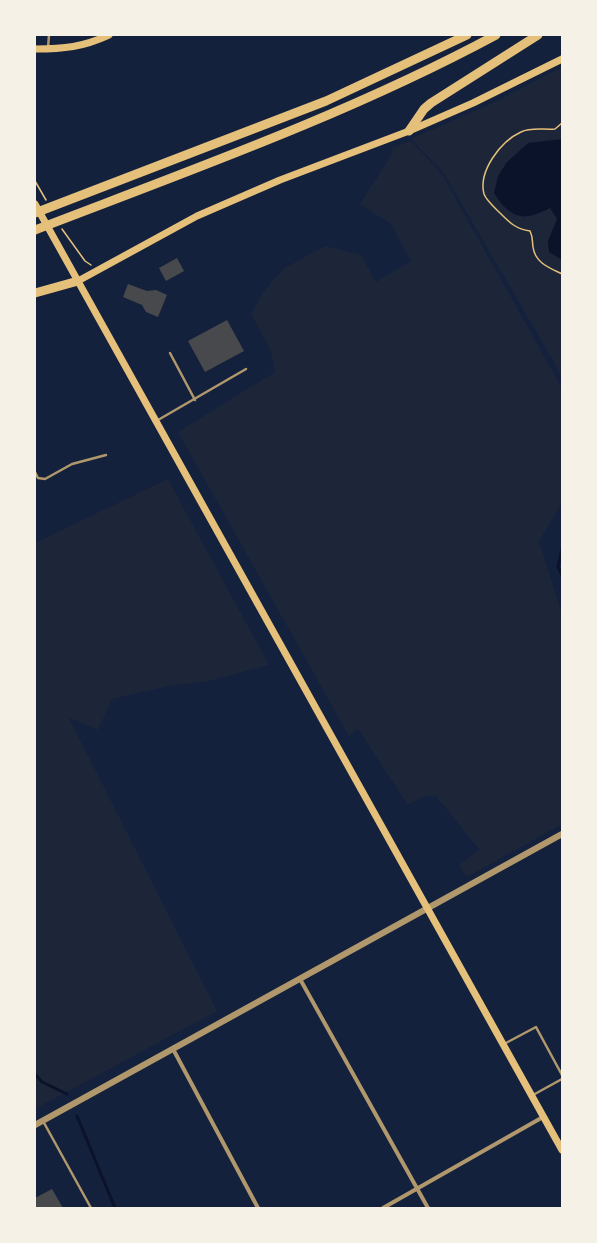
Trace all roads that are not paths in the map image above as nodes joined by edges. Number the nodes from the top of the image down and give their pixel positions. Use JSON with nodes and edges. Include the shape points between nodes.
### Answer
{"nodes":[{"id":1,"x":49,"y":35,"type":"edge"},
{"id":2,"x":110,"y":35,"type":"edge"},
{"id":3,"x":467,"y":35,"type":"edge"},
{"id":4,"x":496,"y":35,"type":"edge"},
{"id":5,"x":538,"y":35,"type":"edge"},
{"id":6,"x":35,"y":49,"type":"edge"},
{"id":7,"x":48,"y":49,"type":"junction"},
{"id":8,"x":562,"y":59,"type":"edge"},
{"id":9,"x":409,"y":131,"type":"junction"},
{"id":10,"x":35,"y":204,"type":"edge"},
{"id":11,"x":35,"y":213,"type":"edge"},
{"id":12,"x":35,"y":230,"type":"edge"},
{"id":13,"x":78,"y":281,"type":"junction"},
{"id":14,"x":35,"y":292,"type":"edge"},
{"id":15,"x":170,"y":353,"type":"dead end"},
{"id":16,"x":246,"y":369,"type":"dead end"},
{"id":17,"x":195,"y":400,"type":"junction"},
{"id":18,"x":155,"y":421,"type":"junction"},
{"id":19,"x":106,"y":455,"type":"dead end"},
{"id":20,"x":35,"y":472,"type":"edge"},
{"id":21,"x":562,"y":834,"type":"edge"},
{"id":22,"x":426,"y":908,"type":"junction"},
{"id":23,"x":300,"y":979,"type":"junction"},
{"id":24,"x":503,"y":1045,"type":"junction"},
{"id":25,"x":173,"y":1049,"type":"junction"},
{"id":26,"x":562,"y":1075,"type":"edge"},
{"id":27,"x":562,"y":1079,"type":"edge"},
{"id":28,"x":532,"y":1096,"type":"junction"},
{"id":29,"x":543,"y":1117,"type":"junction"},
{"id":30,"x":43,"y":1121,"type":"junction"},
{"id":31,"x":35,"y":1125,"type":"edge"},
{"id":32,"x":562,"y":1150,"type":"edge"},
{"id":33,"x":418,"y":1188,"type":"junction"},
{"id":34,"x":91,"y":1208,"type":"edge"},
{"id":35,"x":258,"y":1208,"type":"edge"},
{"id":36,"x":384,"y":1208,"type":"edge"},
{"id":37,"x":428,"y":1208,"type":"edge"}],
"edges":[{"from":1,"to":7,"type":"lane"},
{"from":2,"to":7,"type":"main road","via":[[79,47]]},
{"from":3,"to":11,"type":"highway","via":[[326,101]]},
{"from":4,"to":12,"type":"highway","via":[[410,79],[329,115]]},
{"from":5,"to":9,"type":"highway","via":[[424,109]]},
{"from":6,"to":7,"type":"main road"},
{"from":8,"to":9,"type":"main road","via":[[486,97]]},
{"from":9,"to":13,"type":"main road","via":[[280,180],[197,216]]},
{"from":10,"to":13,"type":"main road"},
{"from":13,"to":14,"type":"highway"},
{"from":13,"to":18,"type":"main road"},
{"from":15,"to":17,"type":"lane"},
{"from":16,"to":17,"type":"lane"},
{"from":17,"to":18,"type":"lane"},
{"from":18,"to":22,"type":"main road"},
{"from":19,"to":20,"type":"lane","via":[[72,464],[45,479],[38,478]]},
{"from":21,"to":22,"type":"street"},
{"from":22,"to":23,"type":"street"},
{"from":22,"to":24,"type":"main road"},
{"from":23,"to":25,"type":"street"},
{"from":23,"to":33,"type":"street"},
{"from":24,"to":26,"type":"lane","via":[[536,1028]]},
{"from":24,"to":28,"type":"main road"},
{"from":25,"to":30,"type":"street"},
{"from":25,"to":35,"type":"street"},
{"from":27,"to":28,"type":"lane"},
{"from":28,"to":29,"type":"main road"},
{"from":29,"to":32,"type":"main road"},
{"from":29,"to":33,"type":"street"},
{"from":30,"to":31,"type":"street"},
{"from":30,"to":34,"type":"lane"},
{"from":33,"to":36,"type":"street"},
{"from":33,"to":37,"type":"street"}]}
